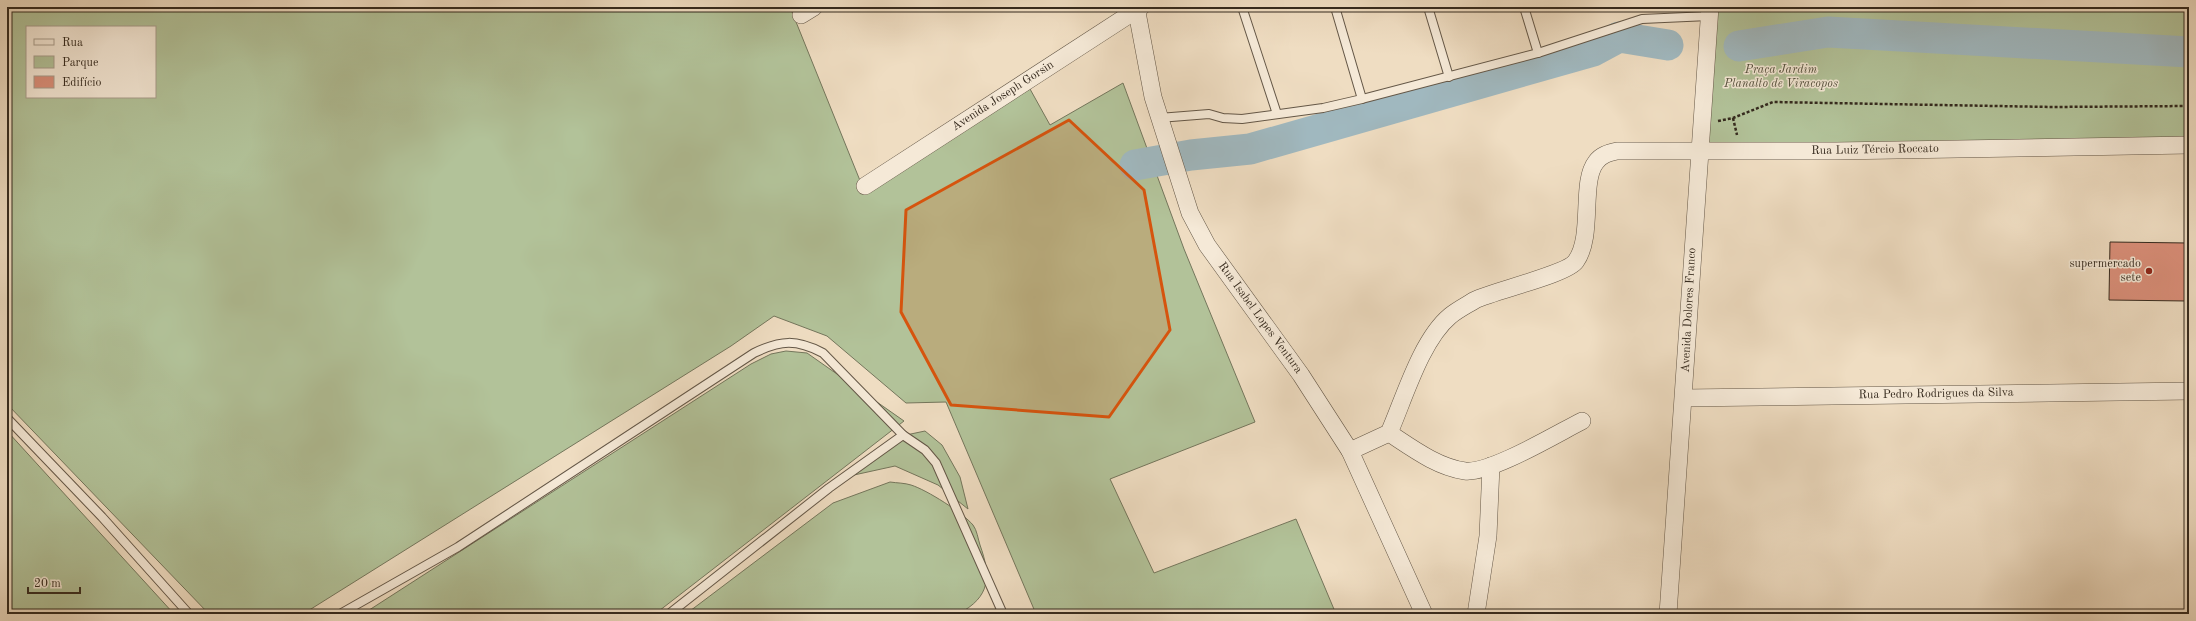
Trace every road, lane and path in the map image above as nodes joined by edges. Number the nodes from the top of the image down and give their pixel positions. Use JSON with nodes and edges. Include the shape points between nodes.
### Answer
{"nodes":[{"id":1,"x":1242,"y":7,"type":"edge"},
{"id":2,"x":1335,"y":7,"type":"edge"},
{"id":3,"x":1428,"y":7,"type":"edge"},
{"id":4,"x":1524,"y":7,"type":"edge"},
{"id":5,"x":1138,"y":8,"type":"edge"},
{"id":6,"x":1710,"y":12,"type":"edge"},
{"id":7,"x":1538,"y":53,"type":"junction"},
{"id":8,"x":1449,"y":77,"type":"junction"},
{"id":9,"x":1362,"y":99,"type":"junction"},
{"id":10,"x":2189,"y":106,"type":"edge"},
{"id":11,"x":1277,"y":114,"type":"junction"},
{"id":12,"x":1159,"y":118,"type":"junction"},
{"id":13,"x":1733,"y":118,"type":"junction"},
{"id":14,"x":1713,"y":122,"type":"dead end"},
{"id":15,"x":1738,"y":140,"type":"dead end"},
{"id":16,"x":2189,"y":145,"type":"edge"},
{"id":17,"x":1699,"y":151,"type":"junction"},
{"id":18,"x":865,"y":186,"type":"dead end"},
{"id":19,"x":2189,"y":391,"type":"edge"},
{"id":20,"x":1684,"y":398,"type":"junction"},
{"id":21,"x":7,"y":418,"type":"edge"},
{"id":22,"x":1582,"y":421,"type":"dead end"},
{"id":23,"x":1389,"y":433,"type":"junction"},
{"id":24,"x":903,"y":435,"type":"junction"},
{"id":25,"x":1350,"y":451,"type":"junction"},
{"id":26,"x":1491,"y":466,"type":"junction"},
{"id":27,"x":189,"y":614,"type":"edge"},
{"id":28,"x":340,"y":614,"type":"edge"},
{"id":29,"x":669,"y":614,"type":"edge"},
{"id":30,"x":1003,"y":614,"type":"edge"},
{"id":31,"x":1424,"y":614,"type":"edge"},
{"id":32,"x":1476,"y":614,"type":"edge"},
{"id":33,"x":1668,"y":614,"type":"edge"}],
"edges":[{"from":1,"to":11,"type":"lane"},
{"from":2,"to":9,"type":"lane"},
{"from":3,"to":8,"type":"lane"},
{"from":4,"to":7,"type":"lane"},
{"from":5,"to":12,"type":"street","name":"Rua Isabel Lopes Ventura"},
{"from":5,"to":18,"type":"street","name":"Avenida Joseph Gorsin"},
{"from":6,"to":7,"type":"lane","via":[[1642,19]]},
{"from":6,"to":17,"type":"street","name":"Avenida Dolores Franco"},
{"from":7,"to":8,"type":"lane"},
{"from":8,"to":9,"type":"lane"},
{"from":9,"to":11,"type":"lane","via":[[1323,108]]},
{"from":10,"to":13,"type":"path","via":[[2060,107],[1773,102]]},
{"from":11,"to":12,"type":"lane","via":[[1242,119],[1222,118],[1209,114]]},
{"from":12,"to":25,"type":"street","name":"Rua Isabel Lopes Ventura","via":[[1190,213],[1207,245],[1301,375]]},
{"from":13,"to":14,"type":"path"},
{"from":13,"to":15,"type":"path"},
{"from":16,"to":17,"type":"street","name":"Rua Luiz Tércio Roccato"},
{"from":17,"to":20,"type":"street","name":"Avenida Dolores Franco"},
{"from":17,"to":23,"type":"street","name":"Rua Luiz Tércio Roccato","via":[[1617,151],[1603,154],[1595,162],[1588,192],[1585,243],[1576,263],[1476,300],[1450,316],[1430,337]]},
{"from":19,"to":20,"type":"street","name":"Rua Pedro Rodrigues da Silva"},
{"from":20,"to":33,"type":"street","name":"Avenida Dolores Franco"},
{"from":21,"to":27,"type":"lane","via":[[102,517]]},
{"from":22,"to":26,"type":"street"},
{"from":23,"to":25,"type":"street"},
{"from":23,"to":26,"type":"street","via":[[1418,453],[1447,466],[1466,471]]},
{"from":24,"to":28,"type":"lane","via":[[823,353],[806,344],[772,344],[754,353],[458,547]]},
{"from":24,"to":29,"type":"lane","via":[[829,488]]},
{"from":24,"to":30,"type":"lane","via":[[925,450],[936,463]]},
{"from":25,"to":31,"type":"street","name":"Rua Isabel Lopes Ventura"},
{"from":26,"to":32,"type":"street","via":[[1488,536]]}]}
